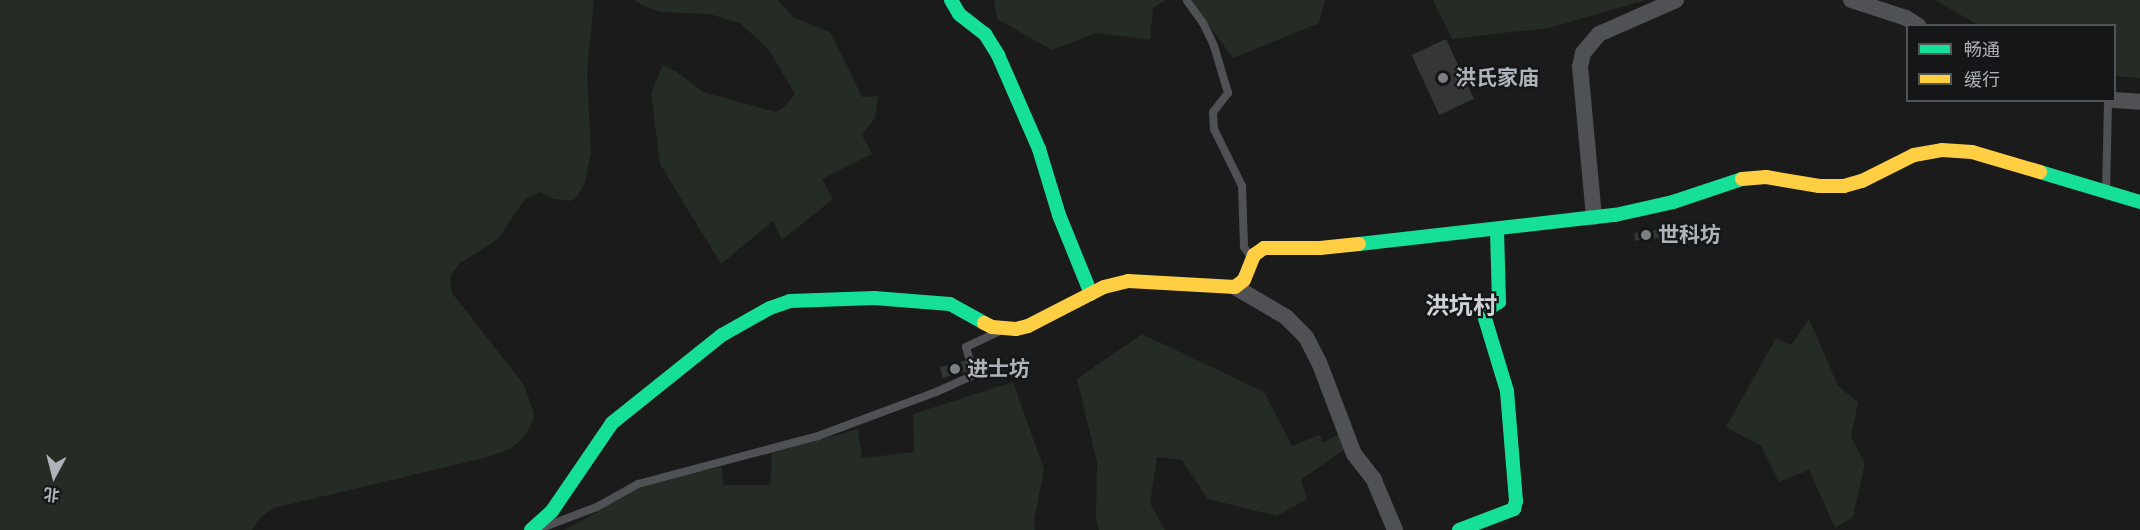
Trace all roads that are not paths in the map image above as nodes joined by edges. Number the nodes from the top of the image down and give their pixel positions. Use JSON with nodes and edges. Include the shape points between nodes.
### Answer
{"nodes":[{"id":1,"x":951,"y":0,"type":"edge"},
{"id":2,"x":1676,"y":0,"type":"edge"},
{"id":3,"x":1851,"y":0,"type":"edge"},
{"id":4,"x":1187,"y":1,"type":"edge"},
{"id":5,"x":1916,"y":24,"type":"edge"},
{"id":6,"x":2116,"y":100,"type":"edge"},
{"id":7,"x":2108,"y":102,"type":"edge"},
{"id":8,"x":2140,"y":102,"type":"edge"},
{"id":9,"x":2106,"y":191,"type":"junction"},
{"id":10,"x":2140,"y":202,"type":"edge"},
{"id":11,"x":1594,"y":218,"type":"junction"},
{"id":12,"x":1497,"y":229,"type":"junction"},
{"id":13,"x":1252,"y":259,"type":"junction"},
{"id":14,"x":1234,"y":287,"type":"junction"},
{"id":15,"x":1091,"y":294,"type":"junction"},
{"id":16,"x":1004,"y":330,"type":"junction"},
{"id":17,"x":532,"y":530,"type":"edge"},
{"id":18,"x":1395,"y":530,"type":"edge"},
{"id":19,"x":1459,"y":530,"type":"edge"}],
"edges":[{"from":1,"to":15,"type":"street","via":[[959,14],[985,34],[998,54],[1039,149],[1059,214]]},
{"from":2,"to":11,"type":"street","via":[[1607,30],[1592,40],[1583,53],[1580,67]]},
{"from":3,"to":5,"type":"street"},
{"from":4,"to":13,"type":"lane","via":[[1214,46],[1228,93],[1213,112],[1214,129],[1242,186],[1244,247]]},
{"from":6,"to":8,"type":"street"},
{"from":7,"to":9,"type":"lane"},
{"from":9,"to":10,"type":"street"},
{"from":9,"to":11,"type":"street","via":[[1972,152],[1942,150],[1914,155],[1844,186],[1766,177],[1736,179],[1653,207]]},
{"from":11,"to":12,"type":"street"},
{"from":12,"to":13,"type":"street","via":[[1320,248],[1264,248]]},
{"from":12,"to":19,"type":"street","via":[[1499,302],[1483,312],[1507,391],[1516,501],[1514,509]]},
{"from":13,"to":14,"type":"street","via":[[1244,280]]},
{"from":14,"to":15,"type":"street","via":[[1136,280]]},
{"from":14,"to":18,"type":"street","via":[[1286,317],[1306,337],[1354,454],[1374,480]]},
{"from":15,"to":16,"type":"street","via":[[1028,326]]},
{"from":16,"to":17,"type":"lane","via":[[966,347],[974,375],[936,392],[818,436],[638,484],[580,514]]},
{"from":16,"to":17,"type":"street","via":[[950,304],[834,297],[790,301],[770,308],[722,335],[612,423],[552,511]]}]}
